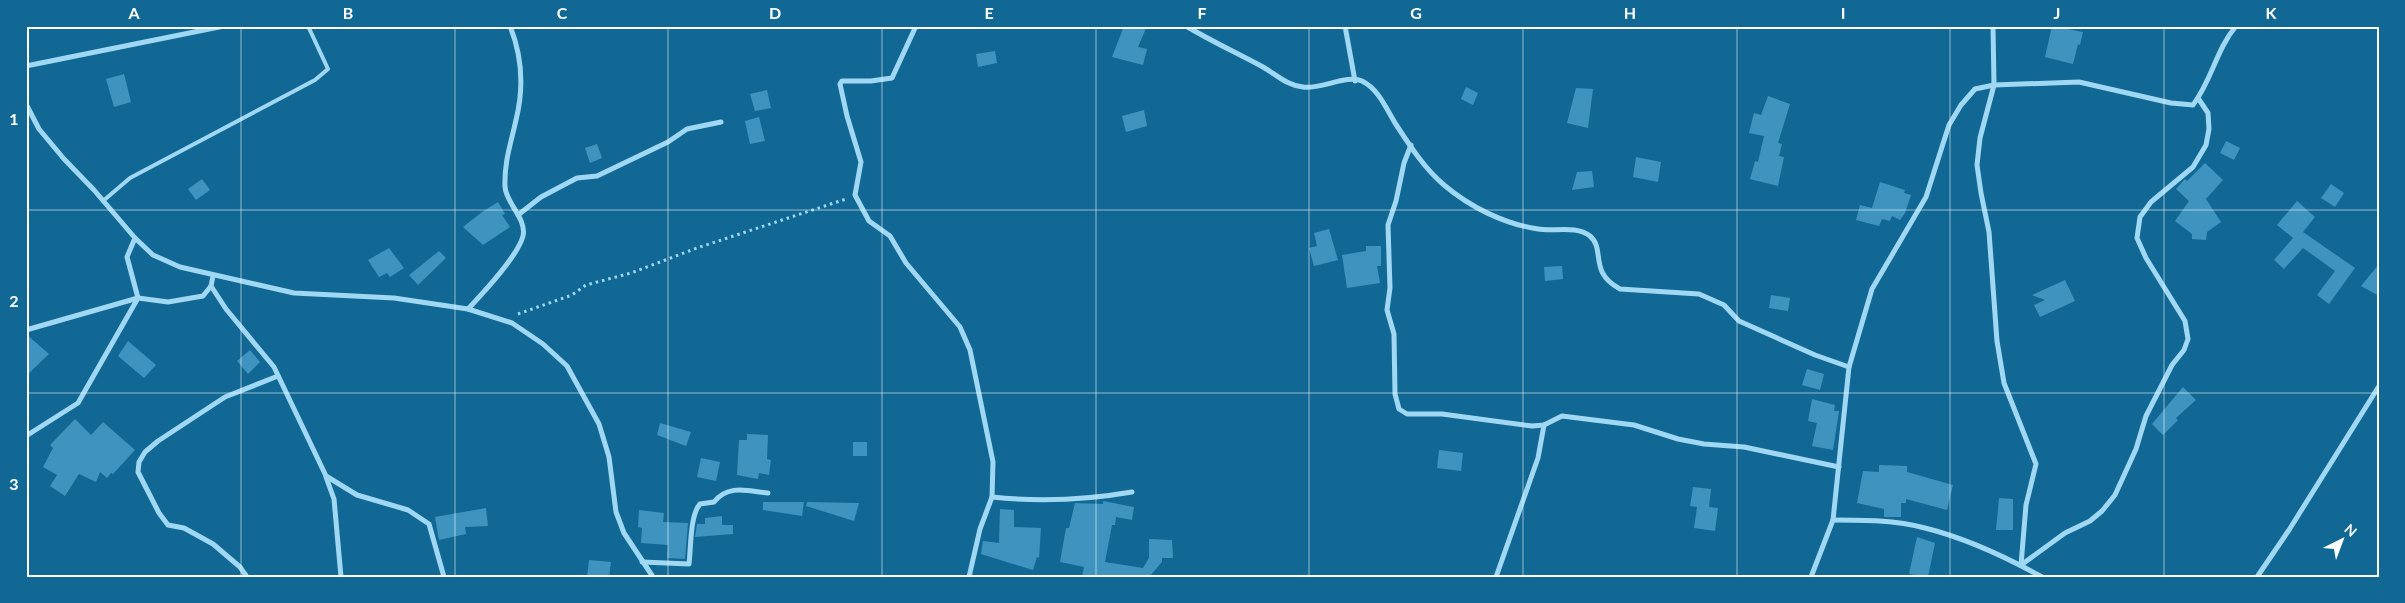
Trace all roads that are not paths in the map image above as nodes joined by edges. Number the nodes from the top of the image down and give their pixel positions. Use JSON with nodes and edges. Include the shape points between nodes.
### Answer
{"nodes":[{"id":1,"x":224,"y":26,"type":"edge"},
{"id":2,"x":308,"y":26,"type":"edge"},
{"id":3,"x":510,"y":26,"type":"edge"},
{"id":4,"x":916,"y":26,"type":"edge"},
{"id":5,"x":1186,"y":26,"type":"edge"},
{"id":6,"x":1345,"y":26,"type":"edge"},
{"id":7,"x":1993,"y":26,"type":"edge"},
{"id":8,"x":2236,"y":26,"type":"edge"},
{"id":9,"x":26,"y":66,"type":"edge"},
{"id":10,"x":1355,"y":81,"type":"junction"},
{"id":11,"x":1994,"y":85,"type":"junction"},
{"id":12,"x":2198,"y":98,"type":"junction"},
{"id":13,"x":26,"y":104,"type":"edge"},
{"id":14,"x":721,"y":122,"type":"dead end"},
{"id":15,"x":1411,"y":145,"type":"junction"},
{"id":16,"x":103,"y":201,"type":"junction"},
{"id":17,"x":518,"y":215,"type":"junction"},
{"id":18,"x":135,"y":238,"type":"junction"},
{"id":19,"x":213,"y":276,"type":"junction"},
{"id":20,"x":211,"y":286,"type":"junction"},
{"id":21,"x":138,"y":298,"type":"junction"},
{"id":22,"x":468,"y":309,"type":"junction"},
{"id":23,"x":26,"y":330,"type":"edge"},
{"id":24,"x":1849,"y":367,"type":"junction"},
{"id":25,"x":278,"y":376,"type":"junction"},
{"id":26,"x":2379,"y":386,"type":"edge"},
{"id":27,"x":1544,"y":425,"type":"junction"},
{"id":28,"x":26,"y":436,"type":"edge"},
{"id":29,"x":1840,"y":467,"type":"junction"},
{"id":30,"x":326,"y":476,"type":"junction"},
{"id":31,"x":1132,"y":492,"type":"dead end"},
{"id":32,"x":768,"y":493,"type":"dead end"},
{"id":33,"x":992,"y":497,"type":"junction"},
{"id":34,"x":1833,"y":520,"type":"junction"},
{"id":35,"x":642,"y":562,"type":"junction"},
{"id":36,"x":2021,"y":565,"type":"junction"},
{"id":37,"x":247,"y":577,"type":"edge"},
{"id":38,"x":341,"y":577,"type":"edge"},
{"id":39,"x":444,"y":577,"type":"edge"},
{"id":40,"x":653,"y":577,"type":"edge"},
{"id":41,"x":969,"y":577,"type":"edge"},
{"id":42,"x":1496,"y":577,"type":"edge"},
{"id":43,"x":1811,"y":577,"type":"edge"},
{"id":44,"x":2042,"y":577,"type":"edge"},
{"id":45,"x":2257,"y":577,"type":"edge"}],
"edges":[{"from":1,"to":9,"type":"street"},
{"from":2,"to":16,"type":"lane","via":[[328,69],[315,80],[130,178]]},
{"from":3,"to":17,"type":"street","via":[[522,72],[517,118],[504,168],[506,190]]},
{"from":4,"to":33,"type":"street","via":[[892,78],[842,81],[840,84],[861,162],[855,194],[868,221],[890,236],[906,263],[960,327],[970,350],[993,462]]},
{"from":5,"to":10,"type":"street","via":[[1288,84],[1306,88]]},
{"from":6,"to":10,"type":"street"},
{"from":7,"to":11,"type":"street"},
{"from":8,"to":12,"type":"street"},
{"from":10,"to":15,"type":"street","via":[[1362,81],[1379,95]]},
{"from":11,"to":12,"type":"street","via":[[2079,82],[2172,103],[2193,105]]},
{"from":11,"to":24,"type":"street","via":[[1974,89],[1949,125],[1926,197],[1872,289]]},
{"from":11,"to":36,"type":"street","via":[[1980,138],[1977,165],[1989,232],[1997,341],[2004,383],[2036,464],[2026,505]]},
{"from":12,"to":36,"type":"street","via":[[2208,113],[2206,145],[2193,168],[2151,202],[2140,217],[2137,238],[2185,321],[2188,339],[2184,350],[2172,365],[2146,416],[2136,449],[2115,495],[2090,521],[2064,533]]},
{"from":13,"to":16,"type":"street","via":[[39,129]]},
{"from":14,"to":17,"type":"street","via":[[686,129],[668,142],[597,176],[577,178],[541,197]]},
{"from":15,"to":24,"type":"street","via":[[1443,184],[1477,209],[1538,229],[1581,231],[1591,237],[1601,273],[1620,289],[1699,294],[1724,305],[1738,321]]},
{"from":15,"to":27,"type":"street","via":[[1388,226],[1390,288],[1387,310],[1394,334],[1395,394],[1400,409],[1407,414],[1442,414]]},
{"from":16,"to":18,"type":"street"},
{"from":17,"to":22,"type":"street","via":[[524,234],[520,243]]},
{"from":18,"to":19,"type":"street","via":[[153,255]]},
{"from":18,"to":21,"type":"street","via":[[127,257]]},
{"from":19,"to":20,"type":"street"},
{"from":19,"to":22,"type":"street","via":[[294,293],[394,298]]},
{"from":20,"to":21,"type":"street","via":[[203,296],[194,298],[168,302]]},
{"from":20,"to":25,"type":"street"},
{"from":21,"to":23,"type":"street"},
{"from":21,"to":28,"type":"street","via":[[78,403]]},
{"from":22,"to":35,"type":"street","via":[[512,323],[543,344],[566,366],[599,424],[609,457],[616,512],[624,533]]},
{"from":24,"to":29,"type":"street"},
{"from":25,"to":30,"type":"street"},
{"from":25,"to":37,"type":"street","via":[[225,398],[158,441],[139,462],[138,472],[168,525],[184,528],[213,544]]},
{"from":26,"to":45,"type":"street"},
{"from":27,"to":29,"type":"street","via":[[1562,416],[1634,425],[1687,441],[1767,451]]},
{"from":27,"to":42,"type":"street","via":[[1538,458]]},
{"from":29,"to":34,"type":"street"},
{"from":30,"to":38,"type":"street","via":[[334,499]]},
{"from":30,"to":39,"type":"street","via":[[357,496],[408,510],[429,524]]},
{"from":31,"to":33,"type":"street","via":[[1066,499]]},
{"from":32,"to":35,"type":"street","via":[[731,490],[720,494],[714,502],[700,504],[692,516],[689,564]]},
{"from":33,"to":41,"type":"street","via":[[980,529]]},
{"from":34,"to":36,"type":"street","via":[[1878,520],[1925,528]]},
{"from":34,"to":43,"type":"street"},
{"from":35,"to":40,"type":"street"},
{"from":36,"to":44,"type":"street"}]}
